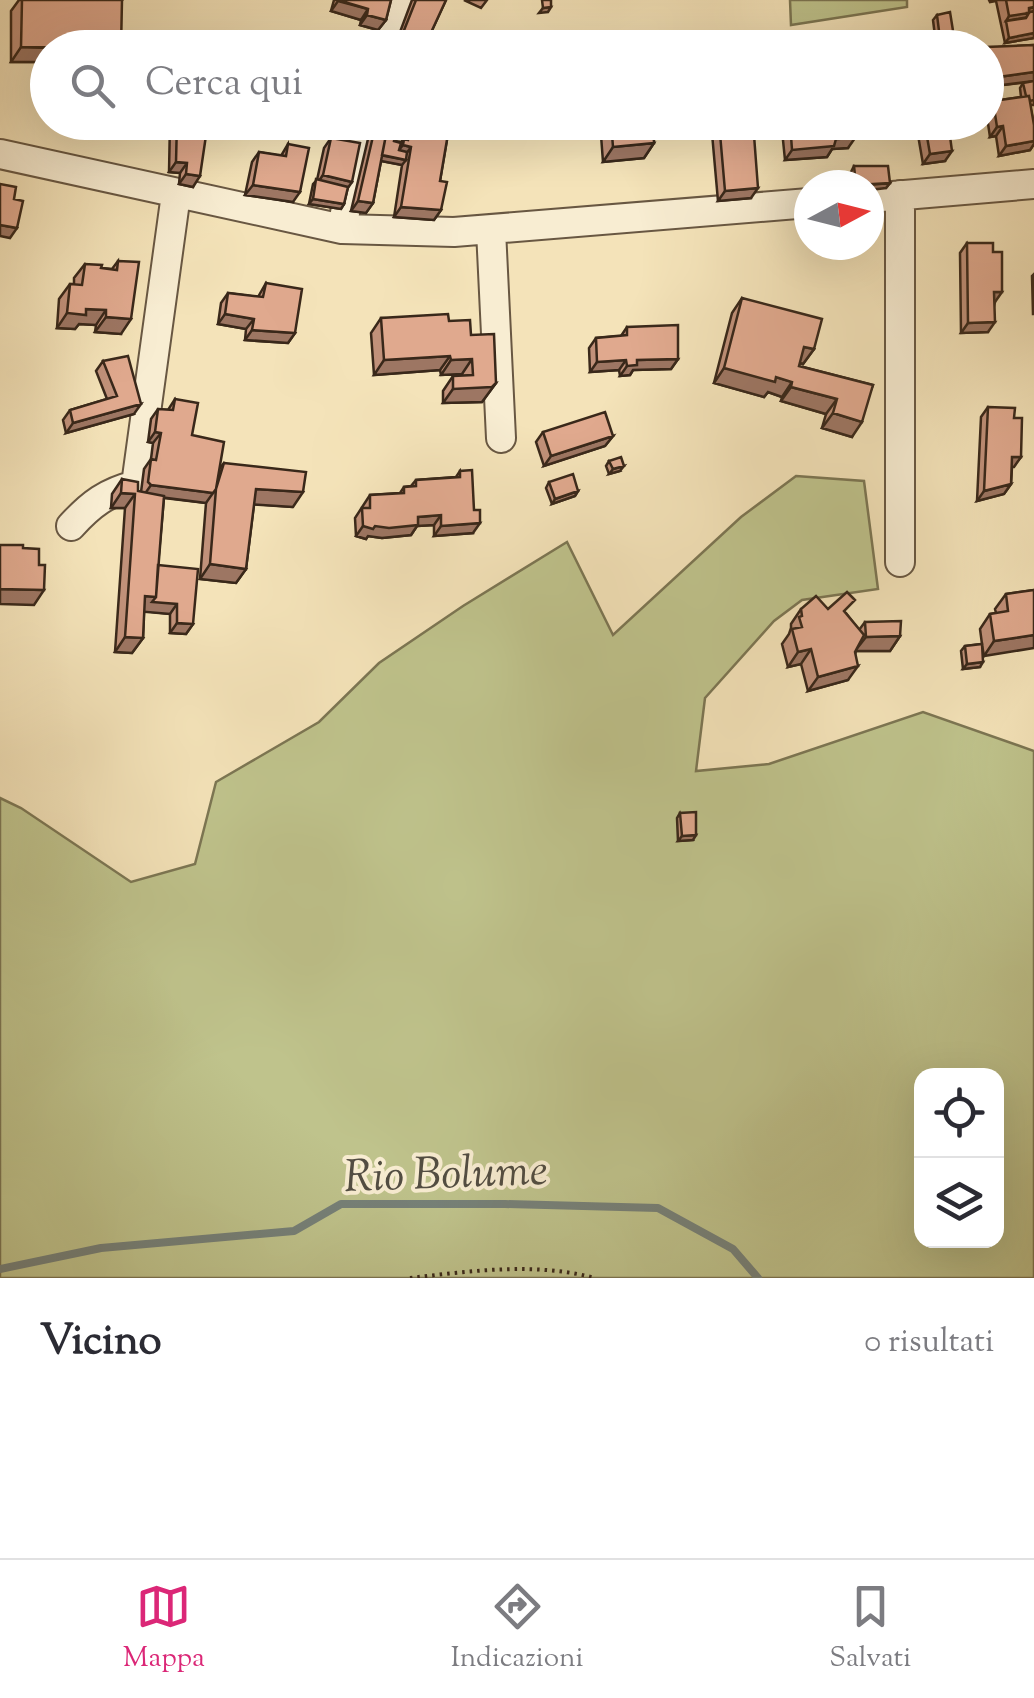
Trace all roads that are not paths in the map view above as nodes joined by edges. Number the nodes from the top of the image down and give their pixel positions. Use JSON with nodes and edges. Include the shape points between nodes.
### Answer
{"nodes":[{"id":1,"x":399,"y":2,"type":"edge"},
{"id":2,"x":390,"y":30,"type":"edge"},
{"id":3,"x":359,"y":140,"type":"edge"},
{"id":4,"x":0,"y":154,"type":"edge"},
{"id":5,"x":1034,"y":184,"type":"edge"},
{"id":6,"x":176,"y":194,"type":"junction"},
{"id":7,"x":900,"y":195,"type":"junction"},
{"id":8,"x":884,"y":197,"type":"edge"},
{"id":9,"x":794,"y":204,"type":"edge"},
{"id":10,"x":342,"y":229,"type":"junction"},
{"id":11,"x":490,"y":230,"type":"junction"},
{"id":12,"x":501,"y":438,"type":"dead end"},
{"id":13,"x":71,"y":526,"type":"dead end"},
{"id":14,"x":900,"y":562,"type":"dead end"}],
"edges":[{"from":1,"to":2,"type":"street"},
{"from":3,"to":10,"type":"street"},
{"from":4,"to":6,"type":"street"},
{"from":5,"to":7,"type":"street"},
{"from":6,"to":10,"type":"street"},
{"from":6,"to":13,"type":"street","via":[[136,484],[109,492]]},
{"from":7,"to":8,"type":"street"},
{"from":7,"to":14,"type":"street"},
{"from":9,"to":11,"type":"street"},
{"from":10,"to":11,"type":"street"},
{"from":11,"to":12,"type":"street"}]}
